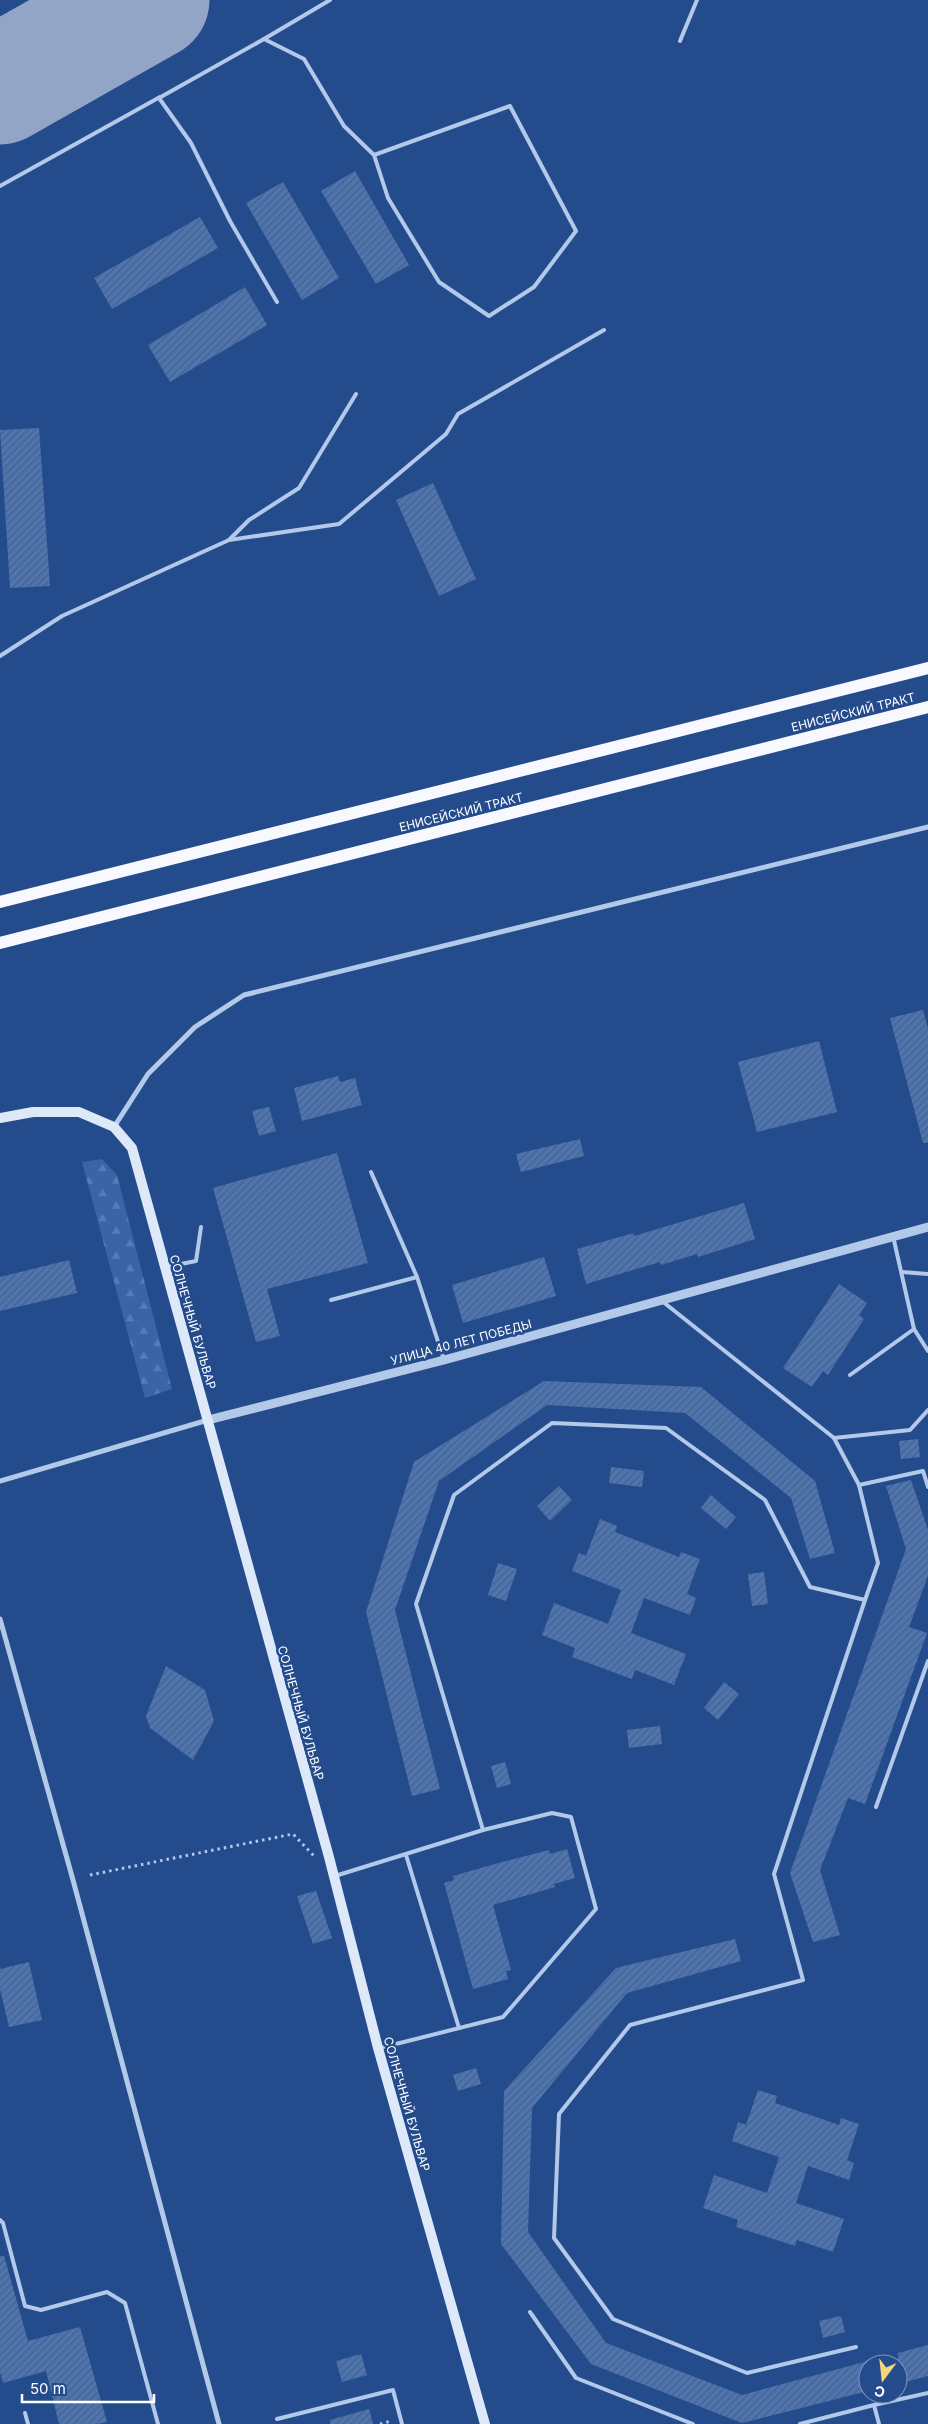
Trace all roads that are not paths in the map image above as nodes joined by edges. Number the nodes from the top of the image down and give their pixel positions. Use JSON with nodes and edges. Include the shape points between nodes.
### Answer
{"nodes":[{"id":1,"x":330,"y":0,"type":"edge"},
{"id":2,"x":697,"y":0,"type":"edge"},
{"id":3,"x":264,"y":39,"type":"junction"},
{"id":4,"x":680,"y":41,"type":"dead end"},
{"id":5,"x":159,"y":98,"type":"junction"},
{"id":6,"x":374,"y":155,"type":"junction"},
{"id":7,"x":0,"y":186,"type":"edge"},
{"id":8,"x":277,"y":302,"type":"dead end"},
{"id":9,"x":604,"y":330,"type":"dead end"},
{"id":10,"x":356,"y":394,"type":"dead end"},
{"id":11,"x":229,"y":540,"type":"junction"},
{"id":12,"x":0,"y":656,"type":"edge"},
{"id":13,"x":928,"y":668,"type":"edge"},
{"id":14,"x":928,"y":707,"type":"edge"},
{"id":15,"x":928,"y":827,"type":"edge"},
{"id":16,"x":0,"y":902,"type":"edge"},
{"id":17,"x":0,"y":943,"type":"edge"},
{"id":18,"x":0,"y":1118,"type":"edge"},
{"id":19,"x":114,"y":1127,"type":"junction"},
{"id":20,"x":371,"y":1172,"type":"dead end"},
{"id":21,"x":928,"y":1227,"type":"edge"},
{"id":22,"x":201,"y":1228,"type":"dead end"},
{"id":23,"x":893,"y":1236,"type":"junction"},
{"id":24,"x":164,"y":1268,"type":"junction"},
{"id":25,"x":902,"y":1272,"type":"junction"},
{"id":26,"x":928,"y":1274,"type":"edge"},
{"id":27,"x":417,"y":1277,"type":"junction"},
{"id":28,"x":331,"y":1300,"type":"dead end"},
{"id":29,"x":660,"y":1300,"type":"junction"},
{"id":30,"x":914,"y":1328,"type":"junction"},
{"id":31,"x":928,"y":1351,"type":"edge"},
{"id":32,"x":444,"y":1360,"type":"junction"},
{"id":33,"x":850,"y":1375,"type":"dead end"},
{"id":34,"x":928,"y":1410,"type":"edge"},
{"id":35,"x":208,"y":1420,"type":"junction"},
{"id":36,"x":834,"y":1438,"type":"junction"},
{"id":37,"x":0,"y":1481,"type":"edge"},
{"id":38,"x":859,"y":1485,"type":"junction"},
{"id":39,"x":928,"y":1487,"type":"edge"},
{"id":40,"x":865,"y":1600,"type":"junction"},
{"id":41,"x":0,"y":1619,"type":"edge"},
{"id":42,"x":928,"y":1661,"type":"edge"},
{"id":43,"x":876,"y":1806,"type":"dead end"},
{"id":44,"x":483,"y":1830,"type":"junction"},
{"id":45,"x":406,"y":1855,"type":"junction"},
{"id":46,"x":333,"y":1876,"type":"junction"},
{"id":47,"x":458,"y":2028,"type":"junction"},
{"id":48,"x":378,"y":2048,"type":"junction"},
{"id":49,"x":0,"y":2220,"type":"edge"},
{"id":50,"x":530,"y":2312,"type":"dead end"},
{"id":51,"x":856,"y":2347,"type":"dead end"},
{"id":52,"x":928,"y":2392,"type":"edge"},
{"id":53,"x":874,"y":2405,"type":"junction"},
{"id":54,"x":25,"y":2414,"type":"dead end"},
{"id":55,"x":277,"y":2419,"type":"dead end"},
{"id":56,"x":28,"y":2424,"type":"edge"},
{"id":57,"x":158,"y":2424,"type":"edge"},
{"id":58,"x":219,"y":2424,"type":"edge"},
{"id":59,"x":402,"y":2424,"type":"edge"},
{"id":60,"x":485,"y":2424,"type":"edge"},
{"id":61,"x":693,"y":2424,"type":"edge"},
{"id":62,"x":800,"y":2424,"type":"edge"},
{"id":63,"x":879,"y":2424,"type":"edge"}],
"edges":[{"from":1,"to":3,"type":"lane"},
{"from":2,"to":4,"type":"lane"},
{"from":3,"to":5,"type":"lane"},
{"from":3,"to":6,"type":"lane","via":[[304,59],[344,126]]},
{"from":5,"to":7,"type":"lane"},
{"from":5,"to":8,"type":"lane","via":[[191,143],[230,221]]},
{"from":6,"to":6,"type":"lane","via":[[510,106],[576,231],[534,287],[489,316],[439,282],[388,198]]},
{"from":9,"to":11,"type":"lane","via":[[458,414],[446,434],[339,524]]},
{"from":10,"to":11,"type":"lane","via":[[299,488],[249,520]]},
{"from":11,"to":12,"type":"lane","via":[[62,616]]},
{"from":13,"to":16,"type":"main road","name":"ЕНИСЕЙСКИЙ ТРАКТ"},
{"from":14,"to":17,"type":"main road","name":"ЕНИСЕЙСКИЙ ТРАКТ"},
{"from":15,"to":19,"type":"street","via":[[244,995],[195,1027],[148,1074]]},
{"from":18,"to":19,"type":"main road","name":"СОЛНЕЧНЫЙ БУЛЬВАР","via":[[33,1112],[79,1112]]},
{"from":19,"to":24,"type":"main road","name":"СОЛНЕЧНЫЙ БУЛЬВАР","via":[[132,1148]]},
{"from":20,"to":27,"type":"lane"},
{"from":21,"to":23,"type":"street","name":"УЛИЦА 40 ЛЕТ ПОБЕДЫ"},
{"from":22,"to":24,"type":"lane","via":[[196,1261]]},
{"from":23,"to":25,"type":"lane"},
{"from":23,"to":29,"type":"street","name":"УЛИЦА 40 ЛЕТ ПОБЕДЫ"},
{"from":24,"to":35,"type":"main road","name":"СОЛНЕЧНЫЙ БУЛЬВАР"},
{"from":25,"to":26,"type":"lane"},
{"from":25,"to":30,"type":"lane"},
{"from":27,"to":28,"type":"lane"},
{"from":27,"to":32,"type":"lane"},
{"from":29,"to":32,"type":"street","name":"УЛИЦА 40 ЛЕТ ПОБЕДЫ"},
{"from":29,"to":36,"type":"lane"},
{"from":30,"to":31,"type":"lane"},
{"from":30,"to":33,"type":"lane"},
{"from":32,"to":35,"type":"street","name":"УЛИЦА 40 ЛЕТ ПОБЕДЫ"},
{"from":34,"to":36,"type":"lane","via":[[910,1430]]},
{"from":35,"to":37,"type":"street","name":"УЛИЦА 40 ЛЕТ ПОБЕДЫ"},
{"from":35,"to":46,"type":"main road","name":"СОЛНЕЧНЫЙ БУЛЬВАР"},
{"from":36,"to":38,"type":"lane"},
{"from":38,"to":39,"type":"lane","via":[[923,1471]]},
{"from":38,"to":40,"type":"lane","via":[[878,1563]]},
{"from":40,"to":44,"type":"lane","via":[[810,1587],[765,1500],[666,1428],[552,1423],[454,1495],[416,1604]]},
{"from":40,"to":51,"type":"lane","via":[[774,1874],[803,1980],[630,2024],[558,2114],[554,2238],[612,2319],[746,2374]]},
{"from":41,"to":58,"type":"street"},
{"from":42,"to":43,"type":"lane"},
{"from":44,"to":45,"type":"lane"},
{"from":44,"to":47,"type":"lane","via":[[552,1813],[571,1817],[596,1909],[503,2018]]},
{"from":45,"to":46,"type":"lane"},
{"from":45,"to":47,"type":"lane"},
{"from":46,"to":48,"type":"main road","name":"СОЛНЕЧНЫЙ БУЛЬВАР"},
{"from":47,"to":48,"type":"lane"},
{"from":48,"to":60,"type":"main road","name":"СОЛНЕЧНЫЙ БУЛЬВАР"},
{"from":49,"to":57,"type":"lane","via":[[25,2306],[41,2310],[107,2292],[125,2303]]},
{"from":50,"to":61,"type":"lane","via":[[576,2378]]},
{"from":52,"to":53,"type":"lane"},
{"from":53,"to":62,"type":"lane"},
{"from":53,"to":63,"type":"lane"},
{"from":54,"to":56,"type":"lane"},
{"from":55,"to":59,"type":"lane","via":[[393,2390]]}]}
